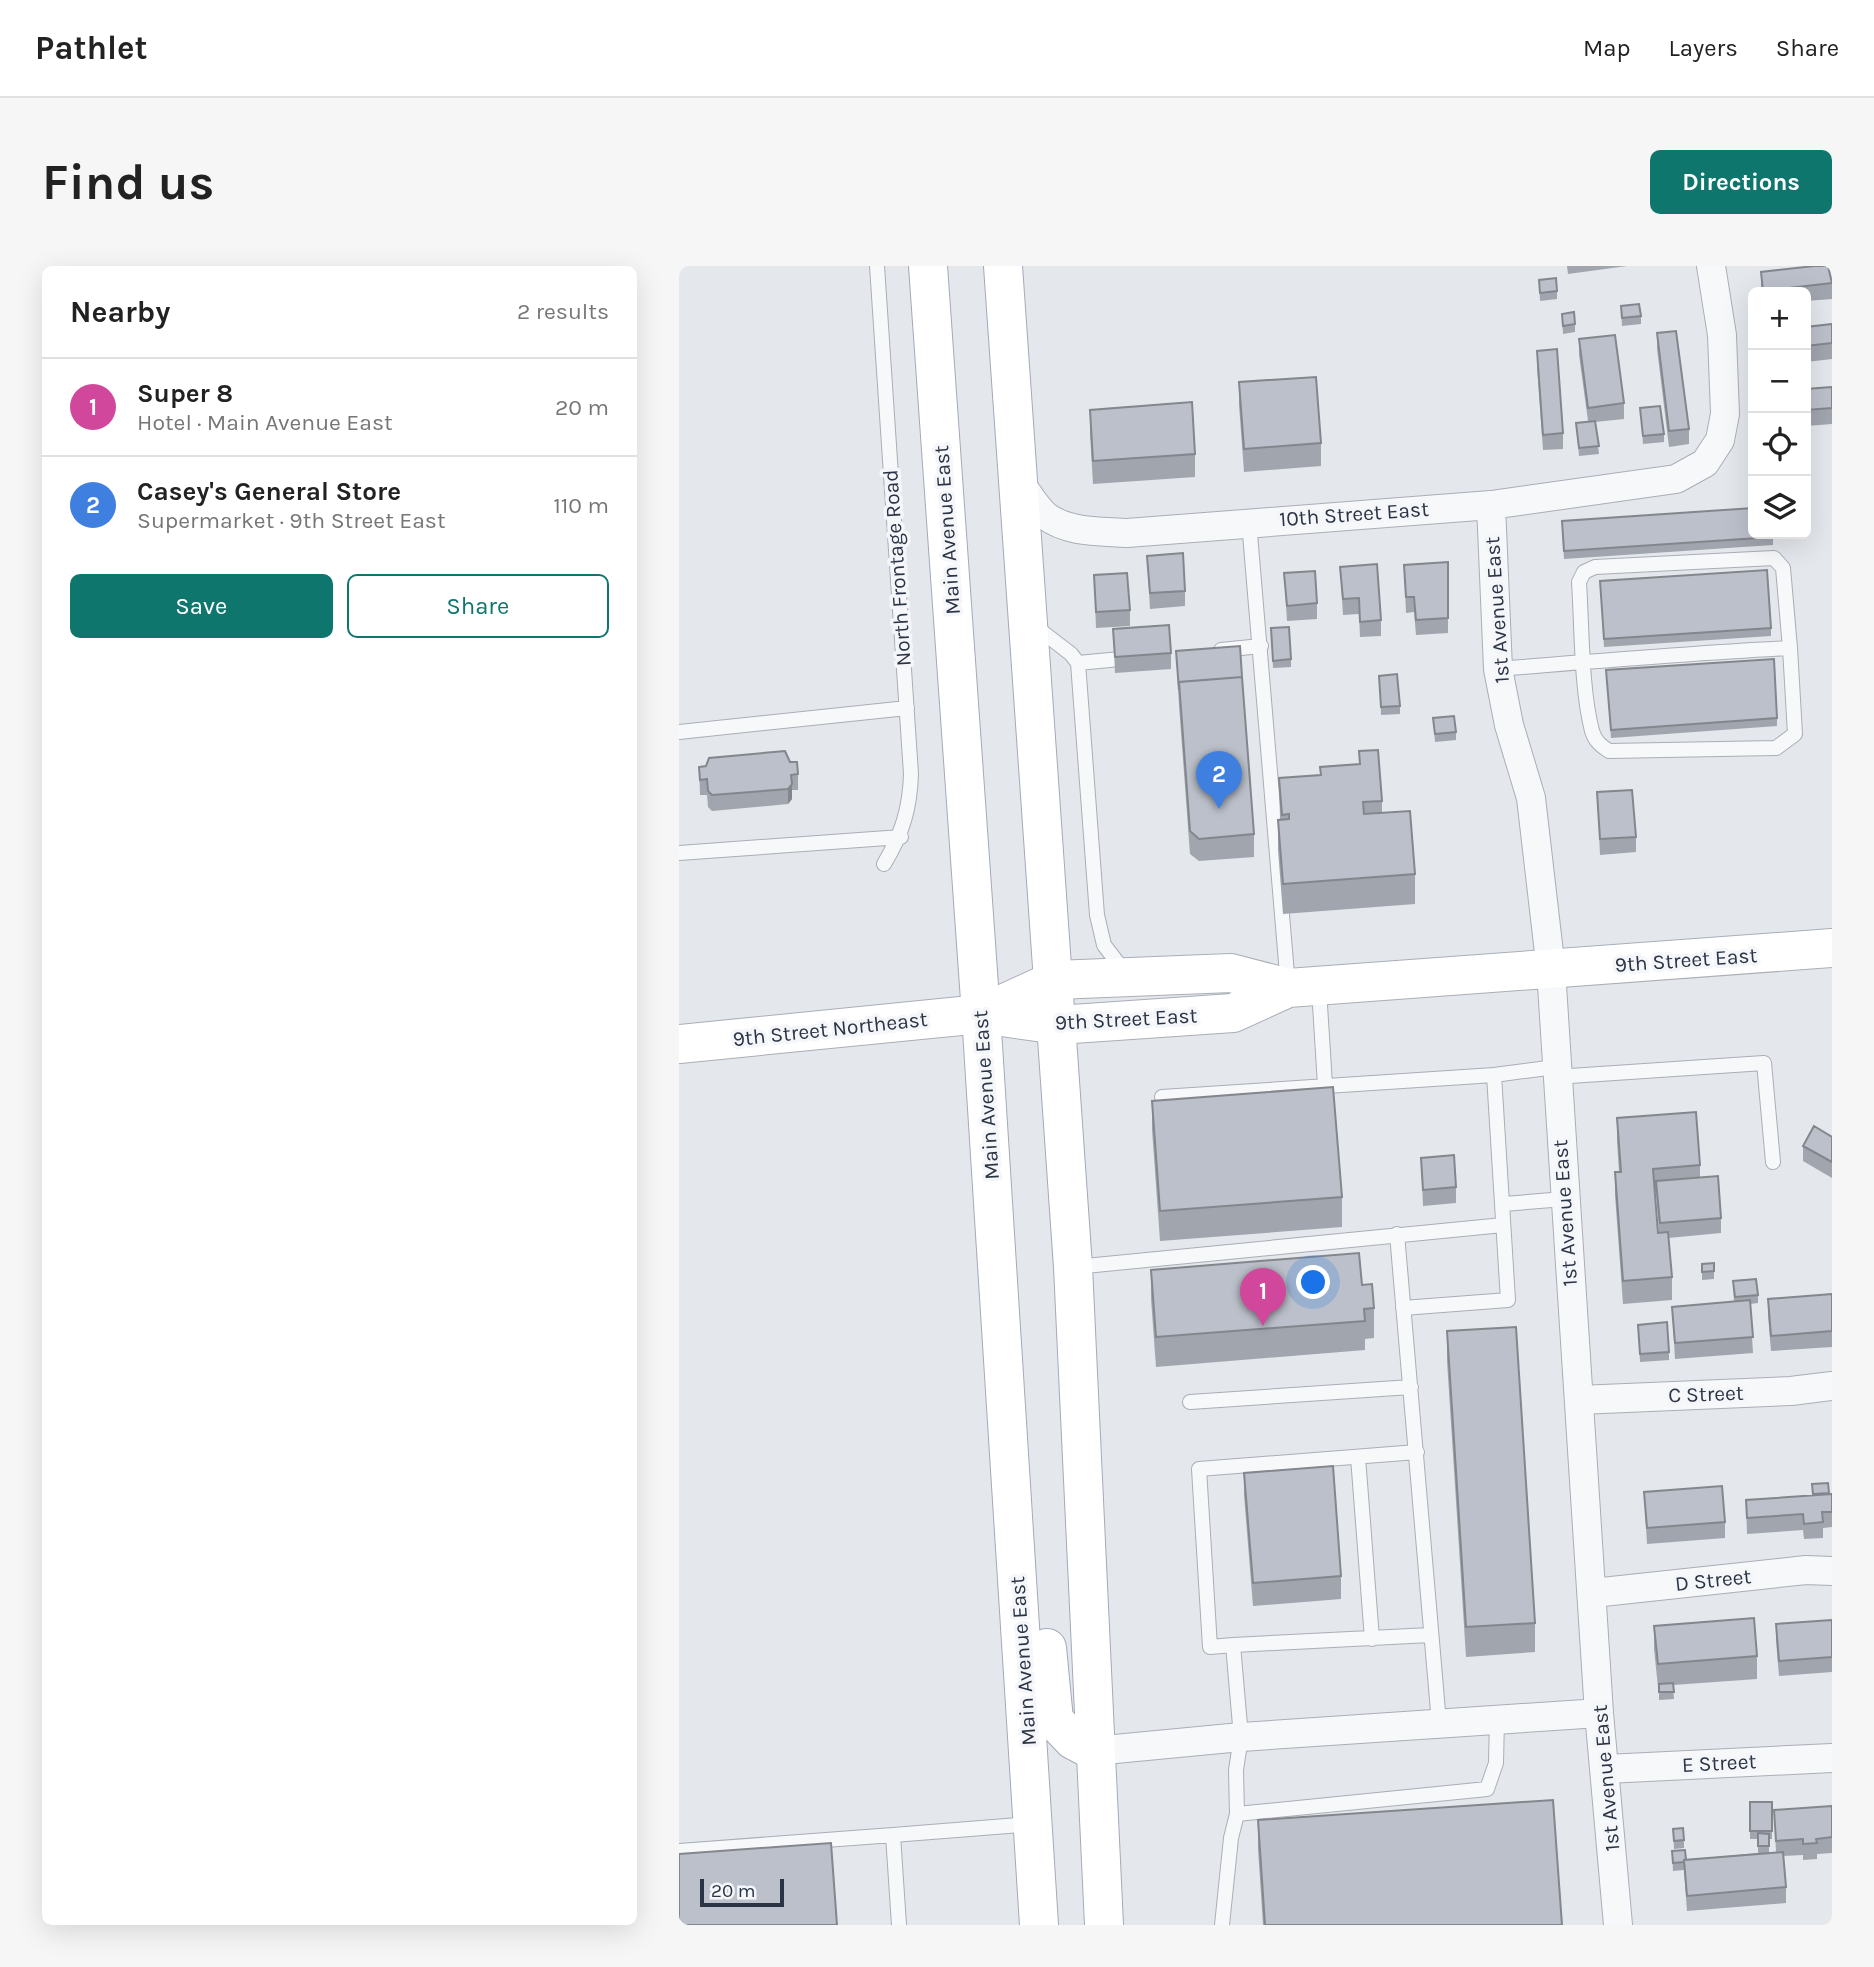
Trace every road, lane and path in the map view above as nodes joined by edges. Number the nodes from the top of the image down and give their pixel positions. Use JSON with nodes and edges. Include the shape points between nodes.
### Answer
{"nodes":[{"id":1,"x":877,"y":266,"type":"edge"},
{"id":2,"x":928,"y":266,"type":"edge"},
{"id":3,"x":1003,"y":266,"type":"edge"},
{"id":4,"x":1711,"y":266,"type":"edge"},
{"id":5,"x":1018,"y":480,"type":"junction"},
{"id":6,"x":1491,"y":505,"type":"junction"},
{"id":7,"x":1249,"y":522,"type":"junction"},
{"id":8,"x":1029,"y":619,"type":"junction"},
{"id":9,"x":1261,"y":646,"type":"junction"},
{"id":10,"x":1790,"y":648,"type":"junction"},
{"id":11,"x":1209,"y":651,"type":"edge"},
{"id":12,"x":1143,"y":657,"type":"edge"},
{"id":13,"x":1584,"y":662,"type":"junction"},
{"id":14,"x":1078,"y":663,"type":"junction"},
{"id":15,"x":1498,"y":669,"type":"junction"},
{"id":16,"x":907,"y":708,"type":"junction"},
{"id":17,"x":679,"y":732,"type":"edge"},
{"id":18,"x":901,"y":837,"type":"junction"},
{"id":19,"x":679,"y":853,"type":"edge"},
{"id":20,"x":884,"y":864,"type":"dead end"},
{"id":21,"x":1832,"y":948,"type":"edge"},
{"id":22,"x":1551,"y":970,"type":"junction"},
{"id":23,"x":1130,"y":977,"type":"junction"},
{"id":24,"x":1055,"y":980,"type":"junction"},
{"id":25,"x":1303,"y":987,"type":"junction"},
{"id":26,"x":981,"y":1014,"type":"junction"},
{"id":27,"x":1058,"y":1025,"type":"junction"},
{"id":28,"x":679,"y":1044,"type":"edge"},
{"id":29,"x":1555,"y":1072,"type":"junction"},
{"id":30,"x":1494,"y":1075,"type":"junction"},
{"id":31,"x":1325,"y":1085,"type":"junction"},
{"id":32,"x":1162,"y":1097,"type":"edge"},
{"id":33,"x":1773,"y":1162,"type":"dead end"},
{"id":34,"x":1564,"y":1199,"type":"junction"},
{"id":35,"x":1504,"y":1204,"type":"junction"},
{"id":36,"x":1503,"y":1225,"type":"junction"},
{"id":37,"x":1397,"y":1234,"type":"junction"},
{"id":38,"x":1073,"y":1267,"type":"junction"},
{"id":39,"x":1403,"y":1308,"type":"junction"},
{"id":40,"x":1832,"y":1386,"type":"edge"},
{"id":41,"x":1411,"y":1387,"type":"junction"},
{"id":42,"x":1579,"y":1400,"type":"junction"},
{"id":43,"x":1190,"y":1402,"type":"dead end"},
{"id":44,"x":1008,"y":1433,"type":"junction"},
{"id":45,"x":1416,"y":1452,"type":"junction"},
{"id":46,"x":1357,"y":1457,"type":"junction"},
{"id":47,"x":1832,"y":1571,"type":"edge"},
{"id":48,"x":1593,"y":1593,"type":"junction"},
{"id":49,"x":1430,"y":1635,"type":"junction"},
{"id":50,"x":1372,"y":1639,"type":"junction"},
{"id":51,"x":1233,"y":1645,"type":"junction"},
{"id":52,"x":1599,"y":1713,"type":"junction"},
{"id":53,"x":1497,"y":1718,"type":"junction"},
{"id":54,"x":1439,"y":1723,"type":"junction"},
{"id":55,"x":1241,"y":1737,"type":"junction"},
{"id":56,"x":1094,"y":1751,"type":"junction"},
{"id":57,"x":1832,"y":1758,"type":"edge"},
{"id":58,"x":1606,"y":1769,"type":"junction"},
{"id":59,"x":1237,"y":1814,"type":"junction"},
{"id":60,"x":1033,"y":1824,"type":"junction"},
{"id":61,"x":893,"y":1835,"type":"junction"},
{"id":62,"x":679,"y":1851,"type":"edge"},
{"id":63,"x":899,"y":1925,"type":"edge"},
{"id":64,"x":1039,"y":1925,"type":"edge"},
{"id":65,"x":1104,"y":1925,"type":"edge"},
{"id":66,"x":1223,"y":1925,"type":"edge"},
{"id":67,"x":1619,"y":1925,"type":"edge"}],
"edges":[{"from":1,"to":16,"type":"lane","name":"North Frontage Road"},
{"from":2,"to":26,"type":"main road","name":"Main Avenue East"},
{"from":3,"to":5,"type":"main road"},
{"from":4,"to":6,"type":"street","name":"10th Street East","via":[[1726,385],[1720,440],[1705,463],[1676,479]]},
{"from":5,"to":7,"type":"street","name":"10th Street East","via":[[1045,515],[1083,530],[1127,533]]},
{"from":5,"to":8,"type":"main road"},
{"from":6,"to":7,"type":"street","name":"10th Street East"},
{"from":6,"to":15,"type":"street","name":"1st Avenue East"},
{"from":7,"to":9,"type":"lane"},
{"from":8,"to":14,"type":"lane"},
{"from":8,"to":24,"type":"main road"},
{"from":9,"to":11,"type":"lane"},
{"from":9,"to":25,"type":"lane"},
{"from":10,"to":13,"type":"lane"},
{"from":10,"to":13,"type":"lane","via":[[1795,734],[1776,748],[1609,751],[1593,731]]},
{"from":10,"to":13,"type":"lane","via":[[1783,568],[1774,558],[1595,567],[1584,572],[1579,582]]},
{"from":12,"to":14,"type":"lane"},
{"from":13,"to":15,"type":"lane"},
{"from":14,"to":23,"type":"lane","via":[[1097,915],[1104,945]]},
{"from":15,"to":22,"type":"street","name":"1st Avenue East","via":[[1531,798]]},
{"from":16,"to":17,"type":"lane"},
{"from":16,"to":18,"type":"lane","name":"North Frontage Road","via":[[910,804]]},
{"from":18,"to":19,"type":"lane"},
{"from":18,"to":20,"type":"lane","name":"North Frontage Road"},
{"from":21,"to":22,"type":"main road","name":"9th Street East"},
{"from":22,"to":25,"type":"main road","name":"9th Street East"},
{"from":22,"to":29,"type":"street","name":"1st Avenue East"},
{"from":23,"to":24,"type":"main road","name":"9th Street East"},
{"from":23,"to":25,"type":"main road","name":"9th Street East","via":[[1231,973]]},
{"from":24,"to":26,"type":"main road","name":"9th Street East"},
{"from":24,"to":27,"type":"main road"},
{"from":25,"to":27,"type":"main road","name":"9th Street East","via":[[1233,1013]]},
{"from":25,"to":31,"type":"lane"},
{"from":26,"to":27,"type":"main road","name":"9th Street East"},
{"from":26,"to":28,"type":"main road","name":"9th Street Northeast"},
{"from":26,"to":44,"type":"main road","name":"Main Avenue East"},
{"from":27,"to":38,"type":"main road"},
{"from":29,"to":30,"type":"lane"},
{"from":29,"to":33,"type":"lane","via":[[1764,1063]]},
{"from":29,"to":34,"type":"street","name":"1st Avenue East"},
{"from":30,"to":31,"type":"lane"},
{"from":30,"to":35,"type":"lane"},
{"from":31,"to":32,"type":"lane"},
{"from":34,"to":35,"type":"lane"},
{"from":34,"to":42,"type":"street","name":"1st Avenue East"},
{"from":35,"to":36,"type":"lane"},
{"from":36,"to":37,"type":"lane"},
{"from":36,"to":39,"type":"lane","via":[[1508,1300]]},
{"from":37,"to":38,"type":"lane"},
{"from":37,"to":39,"type":"lane"},
{"from":38,"to":56,"type":"main road"},
{"from":39,"to":41,"type":"lane"},
{"from":40,"to":42,"type":"street","name":"C Street"},
{"from":41,"to":43,"type":"lane"},
{"from":41,"to":45,"type":"lane"},
{"from":42,"to":48,"type":"street","name":"1st Avenue East"},
{"from":44,"to":56,"type":"main road","via":[[1036,1513],[1054,1720],[1073,1740]]},
{"from":44,"to":60,"type":"main road","name":"Main Avenue East"},
{"from":45,"to":46,"type":"lane"},
{"from":45,"to":49,"type":"lane"},
{"from":46,"to":50,"type":"lane"},
{"from":46,"to":51,"type":"lane","via":[[1199,1469],[1210,1647]]},
{"from":47,"to":48,"type":"street","name":"D Street"},
{"from":48,"to":52,"type":"street","name":"1st Avenue East"},
{"from":49,"to":50,"type":"lane"},
{"from":49,"to":54,"type":"lane"},
{"from":50,"to":51,"type":"lane"},
{"from":51,"to":55,"type":"lane"},
{"from":52,"to":53,"type":"street"},
{"from":52,"to":58,"type":"street","name":"1st Avenue East"},
{"from":53,"to":54,"type":"street"},
{"from":53,"to":59,"type":"lane","via":[[1496,1763],[1486,1789]]},
{"from":54,"to":55,"type":"street"},
{"from":55,"to":56,"type":"street"},
{"from":55,"to":59,"type":"lane"},
{"from":56,"to":65,"type":"main road"},
{"from":57,"to":58,"type":"street","name":"E Street"},
{"from":58,"to":67,"type":"street","name":"1st Avenue East"},
{"from":59,"to":66,"type":"lane"},
{"from":60,"to":61,"type":"lane"},
{"from":60,"to":64,"type":"main road","name":"Main Avenue East"},
{"from":61,"to":62,"type":"lane"},
{"from":61,"to":63,"type":"lane"}]}
